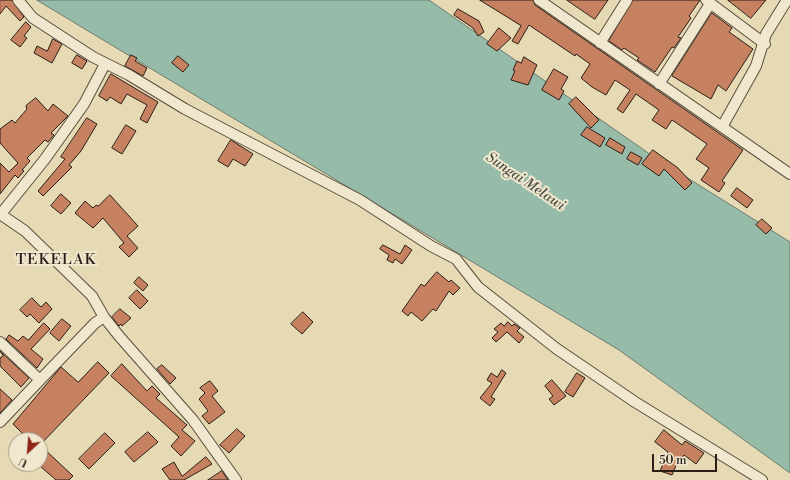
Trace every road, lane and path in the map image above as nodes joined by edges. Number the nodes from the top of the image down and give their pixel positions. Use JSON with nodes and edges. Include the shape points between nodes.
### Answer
{"nodes":[{"id":1,"x":18,"y":0,"type":"edge"},
{"id":2,"x":539,"y":0,"type":"edge"},
{"id":3,"x":627,"y":0,"type":"edge"},
{"id":4,"x":787,"y":0,"type":"edge"},
{"id":5,"x":708,"y":2,"type":"edge"},
{"id":6,"x":765,"y":39,"type":"junction"},
{"id":7,"x":600,"y":43,"type":"junction"},
{"id":8,"x":105,"y":64,"type":"junction"},
{"id":9,"x":659,"y":84,"type":"junction"},
{"id":10,"x":722,"y":127,"type":"junction"},
{"id":11,"x":790,"y":174,"type":"edge"},
{"id":12,"x":0,"y":215,"type":"edge"},
{"id":13,"x":104,"y":317,"type":"junction"},
{"id":14,"x":0,"y":342,"type":"edge"},
{"id":15,"x":40,"y":380,"type":"junction"},
{"id":16,"x":0,"y":422,"type":"edge"},
{"id":17,"x":236,"y":480,"type":"edge"},
{"id":18,"x":762,"y":480,"type":"edge"}],
"edges":[{"from":1,"to":8,"type":"street","via":[[33,18]]},
{"from":2,"to":7,"type":"street"},
{"from":3,"to":7,"type":"street"},
{"from":4,"to":6,"type":"street"},
{"from":5,"to":6,"type":"street"},
{"from":5,"to":9,"type":"street"},
{"from":6,"to":10,"type":"street","via":[[756,66]]},
{"from":7,"to":9,"type":"street"},
{"from":8,"to":12,"type":"street","via":[[84,104],[45,159]]},
{"from":8,"to":18,"type":"street","via":[[129,75],[185,109],[360,200],[431,246],[456,259],[478,286],[557,349],[635,402]]},
{"from":9,"to":10,"type":"street"},
{"from":10,"to":11,"type":"street"},
{"from":12,"to":13,"type":"street","via":[[25,231],[92,296]]},
{"from":13,"to":15,"type":"street","via":[[95,323]]},
{"from":13,"to":17,"type":"street","via":[[192,420]]},
{"from":14,"to":15,"type":"street"},
{"from":15,"to":16,"type":"street"}]}
